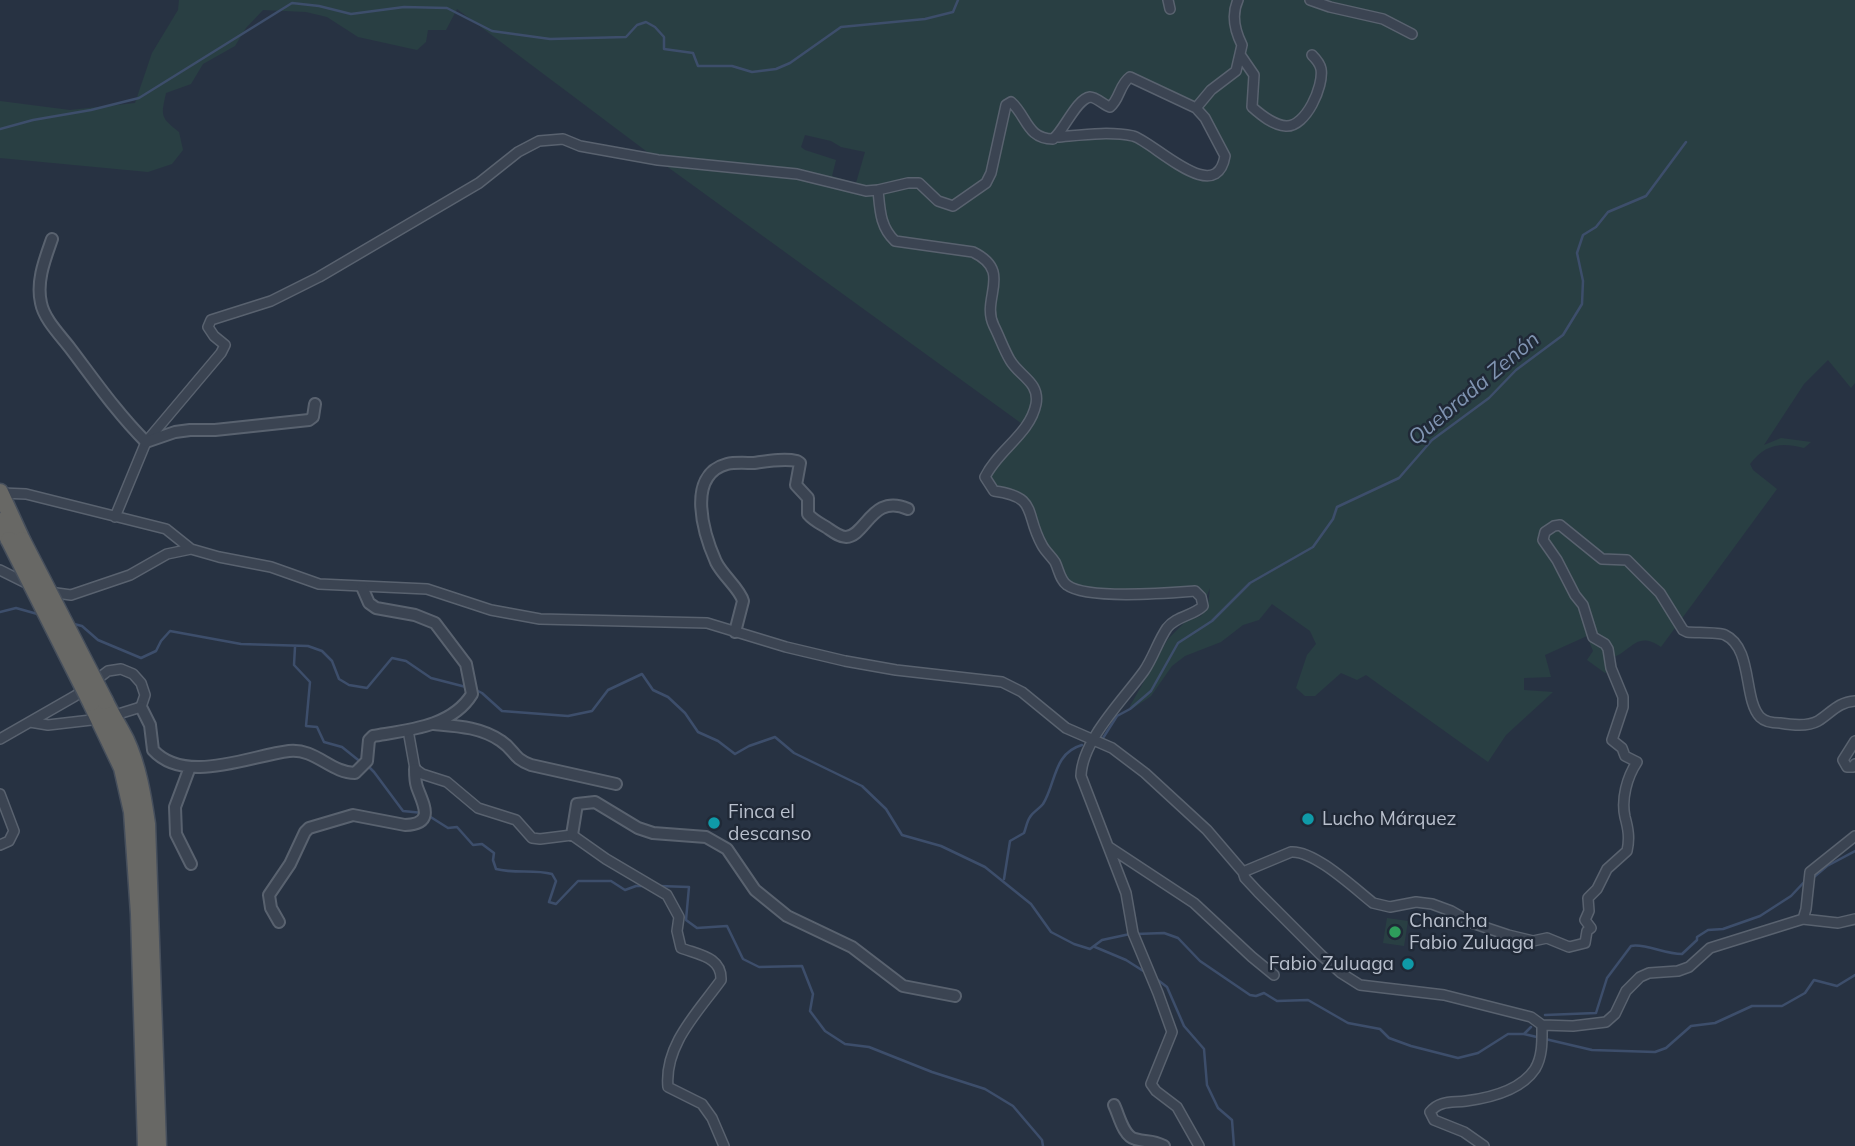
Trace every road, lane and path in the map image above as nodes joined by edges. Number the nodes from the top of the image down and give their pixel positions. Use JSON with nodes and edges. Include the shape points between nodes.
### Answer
{"nodes":[{"id":1,"x":1238,"y":0,"type":"edge"},
{"id":2,"x":1310,"y":0,"type":"edge"},
{"id":3,"x":1412,"y":34,"type":"dead end"},
{"id":4,"x":1312,"y":55,"type":"dead end"},
{"id":5,"x":1241,"y":56,"type":"junction"},
{"id":6,"x":1196,"y":108,"type":"junction"},
{"id":7,"x":1057,"y":137,"type":"junction"},
{"id":8,"x":878,"y":190,"type":"junction"},
{"id":9,"x":52,"y":239,"type":"dead end"},
{"id":10,"x":316,"y":404,"type":"dead end"},
{"id":11,"x":146,"y":442,"type":"junction"},
{"id":12,"x":0,"y":493,"type":"edge"},
{"id":13,"x":908,"y":509,"type":"dead end"},
{"id":14,"x":115,"y":517,"type":"junction"},
{"id":15,"x":0,"y":521,"type":"edge"},
{"id":16,"x":15,"y":540,"type":"junction"},
{"id":17,"x":191,"y":548,"type":"junction"},
{"id":18,"x":0,"y":570,"type":"edge"},
{"id":19,"x":362,"y":587,"type":"junction"},
{"id":20,"x":735,"y":632,"type":"junction"},
{"id":21,"x":1855,"y":701,"type":"edge"},
{"id":22,"x":141,"y":707,"type":"junction"},
{"id":23,"x":106,"y":717,"type":"junction"},
{"id":24,"x":30,"y":722,"type":"junction"},
{"id":25,"x":434,"y":724,"type":"junction"},
{"id":26,"x":408,"y":730,"type":"junction"},
{"id":27,"x":0,"y":739,"type":"edge"},
{"id":28,"x":1095,"y":739,"type":"junction"},
{"id":29,"x":1855,"y":741,"type":"edge"},
{"id":30,"x":1855,"y":764,"type":"edge"},
{"id":31,"x":190,"y":767,"type":"junction"},
{"id":32,"x":415,"y":769,"type":"junction"},
{"id":33,"x":616,"y":784,"type":"dead end"},
{"id":34,"x":0,"y":794,"type":"edge"},
{"id":35,"x":572,"y":835,"type":"junction"},
{"id":36,"x":1855,"y":836,"type":"edge"},
{"id":37,"x":0,"y":845,"type":"edge"},
{"id":38,"x":1109,"y":847,"type":"junction"},
{"id":39,"x":191,"y":864,"type":"dead end"},
{"id":40,"x":1244,"y":872,"type":"junction"},
{"id":41,"x":1803,"y":919,"type":"junction"},
{"id":42,"x":1855,"y":919,"type":"edge"},
{"id":43,"x":279,"y":922,"type":"dead end"},
{"id":44,"x":1274,"y":975,"type":"dead end"},
{"id":45,"x":955,"y":996,"type":"dead end"},
{"id":46,"x":1542,"y":1025,"type":"junction"},
{"id":47,"x":1114,"y":1105,"type":"dead end"},
{"id":48,"x":146,"y":1146,"type":"edge"},
{"id":49,"x":158,"y":1146,"type":"edge"},
{"id":50,"x":724,"y":1146,"type":"edge"},
{"id":51,"x":1164,"y":1146,"type":"edge"},
{"id":52,"x":1199,"y":1146,"type":"edge"},
{"id":53,"x":1483,"y":1146,"type":"edge"}],
"edges":[{"from":1,"to":5,"type":"street","via":[[1235,31],[1242,45]]},
{"from":2,"to":3,"type":"street","via":[[1383,19]]},
{"from":4,"to":5,"type":"street","via":[[1321,69],[1317,97],[1290,126],[1262,116],[1252,107],[1254,75]]},
{"from":5,"to":6,"type":"street","via":[[1236,71]]},
{"from":6,"to":7,"type":"street","via":[[1130,77],[1110,107],[1093,97],[1083,101]]},
{"from":6,"to":7,"type":"street","via":[[1225,156],[1220,170],[1212,175],[1188,172],[1136,137]]},
{"from":7,"to":8,"type":"street","via":[[1035,135],[1011,102],[1006,105],[991,173],[986,183],[964,199],[945,205],[919,183]]},
{"from":8,"to":11,"type":"street","via":[[797,174],[658,160],[563,139],[539,141],[480,183],[319,277],[271,301],[211,320],[208,327],[225,345],[221,353]]},
{"from":8,"to":28,"type":"street","via":[[882,223],[895,241],[973,252],[991,266],[995,278],[992,324],[1012,363],[1037,396],[1031,419],[997,456],[985,477],[994,491],[1019,496],[1027,504],[1041,544],[1067,585],[1095,592],[1150,595],[1195,591],[1201,597],[1203,606],[1197,612],[1168,626],[1145,669]]},
{"from":9,"to":11,"type":"street","via":[[42,269],[41,304],[121,417]]},
{"from":10,"to":11,"type":"street","via":[[309,420],[175,432]]},
{"from":11,"to":14,"type":"street"},
{"from":12,"to":14,"type":"street","via":[[26,494]]},
{"from":12,"to":16,"type":"highway"},
{"from":13,"to":20,"type":"street","via":[[890,505],[851,536],[843,537],[808,514],[808,498],[796,485],[797,461],[728,464],[717,469],[702,488],[702,522],[723,575],[742,596]]},
{"from":14,"to":17,"type":"street","via":[[166,529]]},
{"from":15,"to":16,"type":"highway"},
{"from":16,"to":23,"type":"highway","bridge":true},
{"from":17,"to":18,"type":"street","via":[[71,595],[47,592]]},
{"from":17,"to":19,"type":"street","via":[[319,584]]},
{"from":19,"to":20,"type":"street","via":[[426,589],[491,610],[541,619],[707,623]]},
{"from":19,"to":25,"type":"street","via":[[376,608],[435,623],[466,664],[472,694],[466,704]]},
{"from":20,"to":28,"type":"street","via":[[845,661],[1002,682],[1022,692],[1066,728]]},
{"from":21,"to":40,"type":"street","via":[[1839,705],[1816,722],[1764,720],[1752,701],[1734,642],[1724,634],[1683,630],[1660,593],[1627,560],[1602,559],[1560,525],[1554,526],[1543,540],[1583,605],[1593,636],[1605,643],[1623,697],[1612,740],[1637,762],[1629,773],[1625,801],[1627,851],[1607,869],[1588,898],[1585,920],[1591,928],[1585,943],[1569,947],[1547,937],[1533,941],[1508,935],[1432,904],[1381,906],[1297,851]]},
{"from":22,"to":23,"type":"street"},
{"from":22,"to":24,"type":"street","via":[[145,695],[141,683],[121,669],[108,671]]},
{"from":22,"to":31,"type":"street","via":[[150,725],[153,750],[167,762]]},
{"from":23,"to":24,"type":"street","via":[[48,725]]},
{"from":23,"to":48,"type":"highway","via":[[132,811]]},
{"from":23,"to":49,"type":"highway","via":[[126,740],[147,824]]},
{"from":24,"to":27,"type":"street"},
{"from":25,"to":26,"type":"street"},
{"from":25,"to":33,"type":"street","via":[[491,734],[518,760],[531,765]]},
{"from":26,"to":31,"type":"street","via":[[373,736],[367,761],[355,772],[339,770],[303,751]]},
{"from":26,"to":32,"type":"street"},
{"from":28,"to":38,"type":"street","via":[[1081,763],[1081,776]]},
{"from":28,"to":40,"type":"street","via":[[1145,773],[1207,830]]},
{"from":29,"to":30,"type":"street","via":[[1843,760],[1847,767]]},
{"from":31,"to":39,"type":"street","via":[[175,807],[176,834]]},
{"from":32,"to":35,"type":"street","via":[[447,782],[478,808],[516,820],[532,838]]},
{"from":32,"to":43,"type":"street","via":[[416,785],[426,806],[421,821],[405,825],[353,815],[305,832],[269,895]]},
{"from":34,"to":37,"type":"street","via":[[14,831],[9,841]]},
{"from":35,"to":45,"type":"street","via":[[577,804],[595,802],[653,833],[706,837],[727,849],[755,890],[786,916],[852,947],[903,986]]},
{"from":35,"to":50,"type":"street","via":[[667,895],[680,918],[681,948],[708,957],[721,973],[721,980],[693,1015],[671,1055],[667,1074],[668,1087],[702,1104]]},
{"from":36,"to":41,"type":"street","via":[[1810,877]]},
{"from":38,"to":44,"type":"street","via":[[1194,903]]},
{"from":38,"to":52,"type":"street","via":[[1126,893],[1133,934],[1172,1032],[1151,1084],[1177,1107]]},
{"from":40,"to":46,"type":"street","via":[[1321,956],[1360,985],[1444,995],[1531,1017]]},
{"from":41,"to":42,"type":"street","via":[[1838,923]]},
{"from":41,"to":46,"type":"street","via":[[1710,948],[1678,971],[1640,976],[1606,1022]]},
{"from":46,"to":53,"type":"street","via":[[1535,1069],[1494,1096],[1449,1101],[1430,1112],[1434,1120]]},
{"from":47,"to":51,"type":"street","via":[[1126,1133]]}]}
